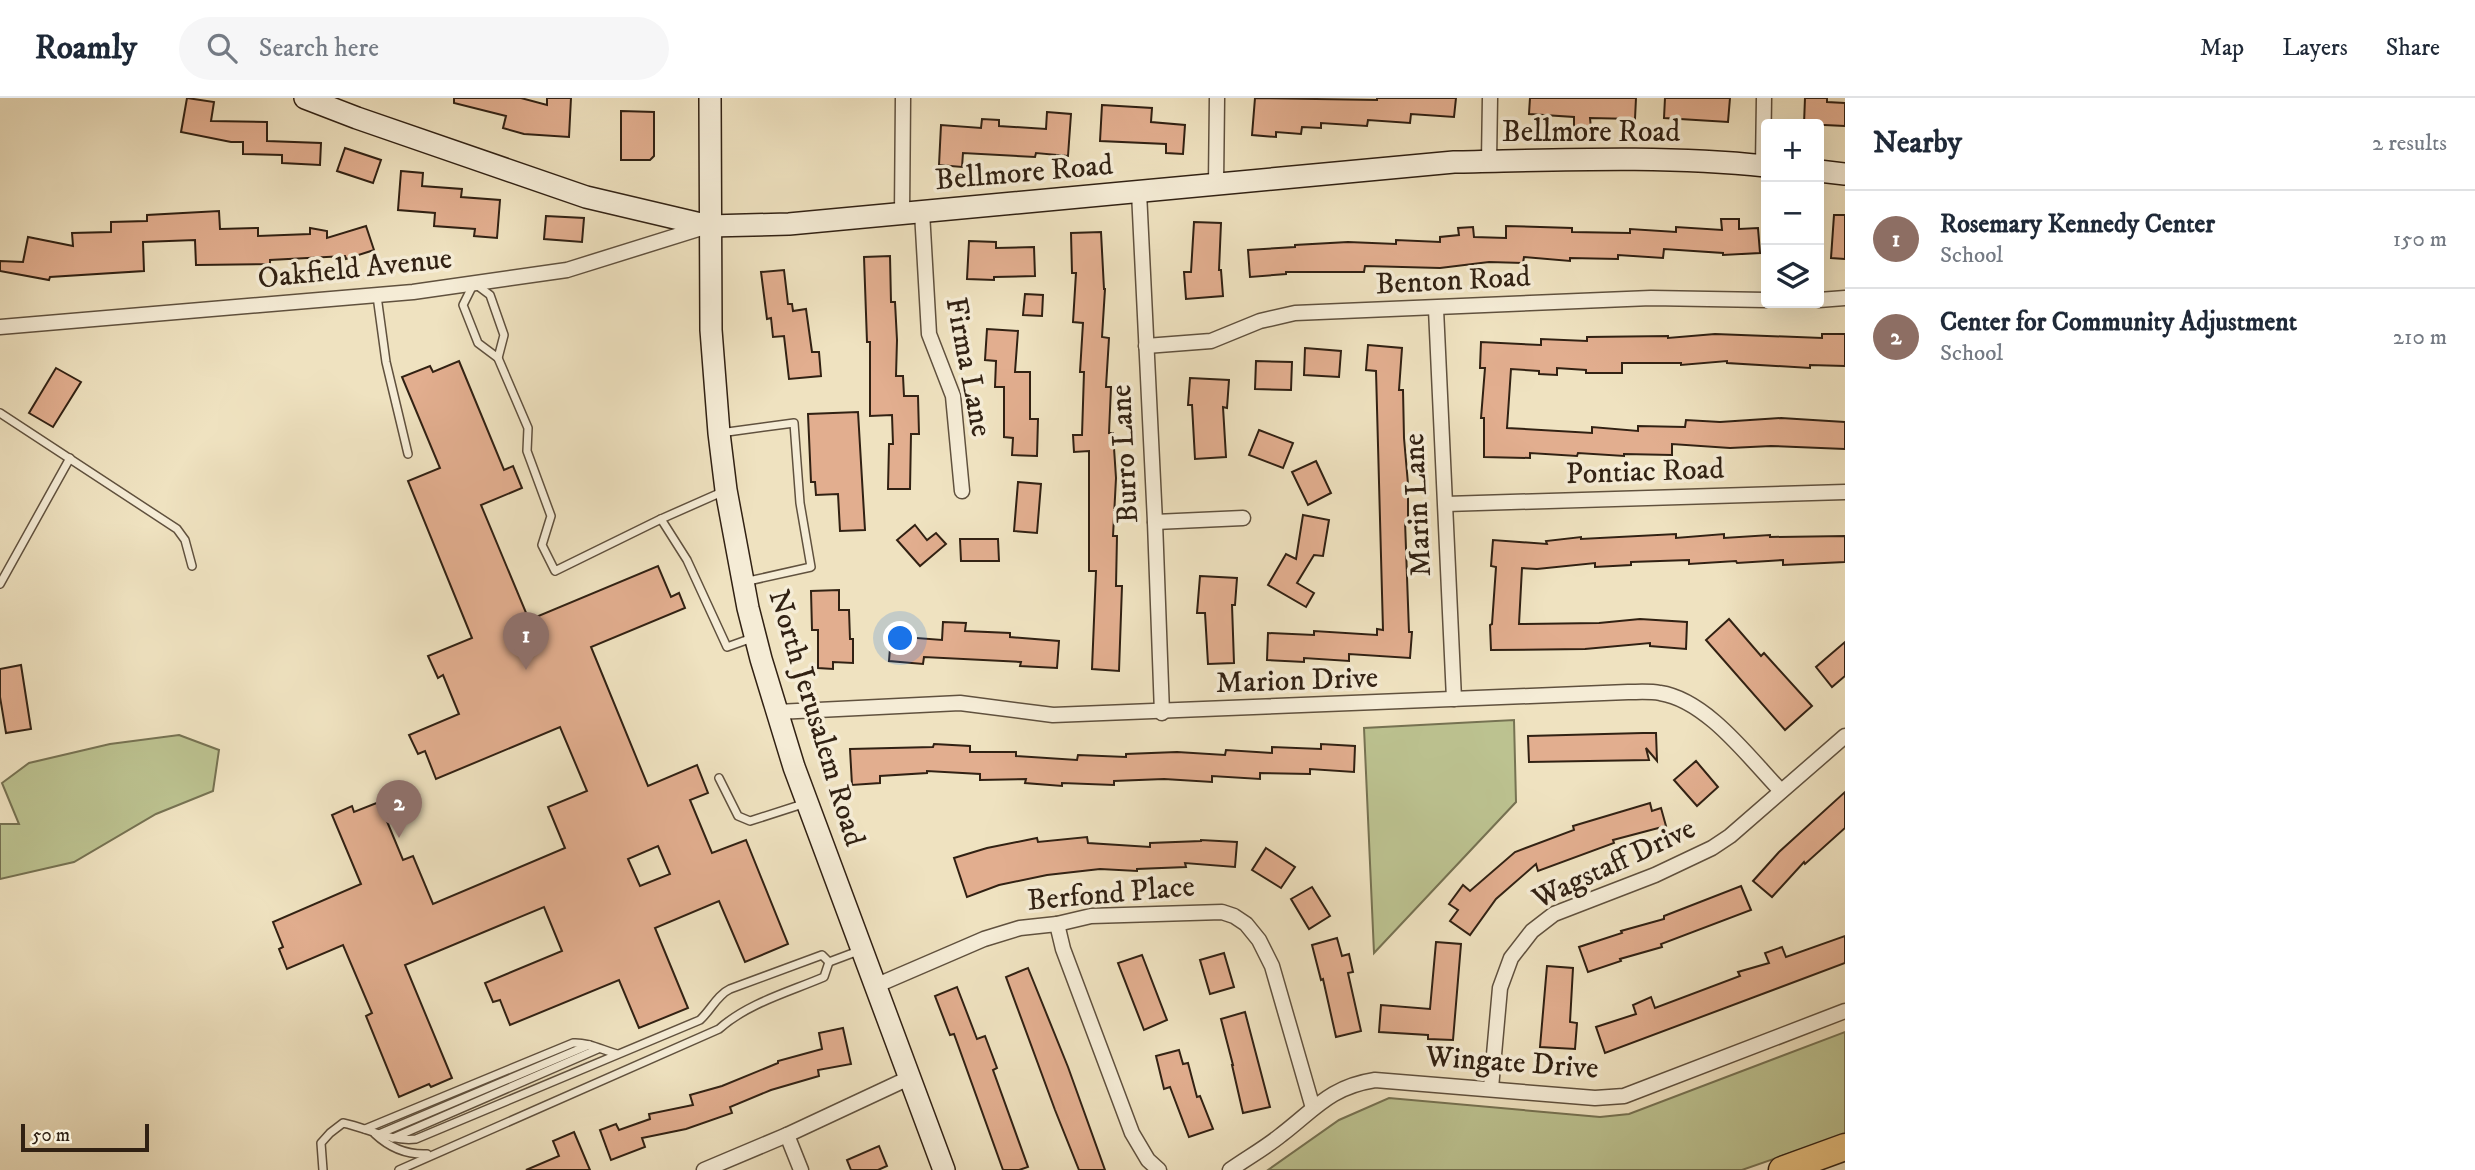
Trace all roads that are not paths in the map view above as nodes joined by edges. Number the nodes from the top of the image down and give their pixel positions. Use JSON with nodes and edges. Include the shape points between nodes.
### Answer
{"nodes":[{"id":1,"x":305,"y":98,"type":"edge"},
{"id":2,"x":710,"y":98,"type":"edge"},
{"id":3,"x":903,"y":98,"type":"edge"},
{"id":4,"x":1217,"y":98,"type":"edge"},
{"id":5,"x":1490,"y":98,"type":"edge"},
{"id":6,"x":1764,"y":98,"type":"edge"},
{"id":7,"x":1764,"y":119,"type":"edge"},
{"id":8,"x":1489,"y":162,"type":"junction"},
{"id":9,"x":1761,"y":166,"type":"edge"},
{"id":10,"x":1824,"y":172,"type":"edge"},
{"id":11,"x":1845,"y":174,"type":"edge"},
{"id":12,"x":1216,"y":184,"type":"junction"},
{"id":13,"x":1139,"y":192,"type":"junction"},
{"id":14,"x":912,"y":213,"type":"junction"},
{"id":15,"x":709,"y":226,"type":"junction"},
{"id":16,"x":474,"y":283,"type":"junction"},
{"id":17,"x":377,"y":295,"type":"junction"},
{"id":18,"x":1845,"y":298,"type":"edge"},
{"id":19,"x":1824,"y":299,"type":"edge"},
{"id":20,"x":1761,"y":300,"type":"edge"},
{"id":21,"x":1436,"y":309,"type":"junction"},
{"id":22,"x":0,"y":327,"type":"edge"},
{"id":23,"x":1146,"y":346,"type":"junction"},
{"id":24,"x":498,"y":358,"type":"junction"},
{"id":25,"x":0,"y":413,"type":"edge"},
{"id":26,"x":719,"y":433,"type":"junction"},
{"id":27,"x":408,"y":454,"type":"dead end"},
{"id":28,"x":70,"y":458,"type":"junction"},
{"id":29,"x":726,"y":490,"type":"junction"},
{"id":30,"x":962,"y":491,"type":"dead end"},
{"id":31,"x":1845,"y":492,"type":"edge"},
{"id":32,"x":1446,"y":504,"type":"junction"},
{"id":33,"x":661,"y":519,"type":"junction"},
{"id":34,"x":1243,"y":519,"type":"dead end"},
{"id":35,"x":1155,"y":522,"type":"junction"},
{"id":36,"x":192,"y":566,"type":"dead end"},
{"id":37,"x":743,"y":582,"type":"junction"},
{"id":38,"x":0,"y":584,"type":"edge"},
{"id":39,"x":755,"y":636,"type":"junction"},
{"id":40,"x":1454,"y":699,"type":"junction"},
{"id":41,"x":777,"y":712,"type":"junction"},
{"id":42,"x":1161,"y":712,"type":"junction"},
{"id":43,"x":1845,"y":736,"type":"edge"},
{"id":44,"x":719,"y":778,"type":"dead end"},
{"id":45,"x":1781,"y":792,"type":"junction"},
{"id":46,"x":807,"y":802,"type":"junction"},
{"id":47,"x":1057,"y":924,"type":"junction"},
{"id":48,"x":861,"y":950,"type":"junction"},
{"id":49,"x":829,"y":962,"type":"junction"},
{"id":50,"x":874,"y":986,"type":"junction"},
{"id":51,"x":1845,"y":1011,"type":"edge"},
{"id":52,"x":589,"y":1045,"type":"junction"},
{"id":53,"x":598,"y":1049,"type":"junction"},
{"id":54,"x":618,"y":1054,"type":"junction"},
{"id":55,"x":909,"y":1078,"type":"junction"},
{"id":56,"x":1491,"y":1088,"type":"junction"},
{"id":57,"x":1313,"y":1108,"type":"junction"},
{"id":58,"x":372,"y":1132,"type":"junction"},
{"id":59,"x":787,"y":1135,"type":"junction"},
{"id":60,"x":393,"y":1138,"type":"junction"},
{"id":61,"x":1845,"y":1147,"type":"edge"},
{"id":62,"x":432,"y":1154,"type":"junction"},
{"id":63,"x":323,"y":1170,"type":"edge"},
{"id":64,"x":398,"y":1170,"type":"edge"},
{"id":65,"x":704,"y":1170,"type":"edge"},
{"id":66,"x":801,"y":1170,"type":"edge"},
{"id":67,"x":944,"y":1170,"type":"edge"},
{"id":68,"x":1159,"y":1170,"type":"edge"},
{"id":69,"x":1230,"y":1170,"type":"edge"},
{"id":70,"x":1782,"y":1170,"type":"edge"}],
"edges":[{"from":1,"to":15,"type":"main road","name":"Bellmore Road","via":[[586,197]]},
{"from":2,"to":15,"type":"main road","name":"North Jerusalem Road"},
{"from":3,"to":14,"type":"street","name":"Firma Lane"},
{"from":4,"to":12,"type":"street"},
{"from":5,"to":8,"type":"street"},
{"from":6,"to":7,"type":"street"},
{"from":8,"to":9,"type":"main road","name":"Bellmore Road","via":[[1528,159]]},
{"from":8,"to":12,"type":"main road","name":"Bellmore Road"},
{"from":10,"to":11,"type":"main road"},
{"from":12,"to":13,"type":"main road","name":"Bellmore Road"},
{"from":13,"to":14,"type":"main road","name":"Bellmore Road"},
{"from":13,"to":23,"type":"street","name":"Burro Lane"},
{"from":14,"to":15,"type":"main road","name":"Bellmore Road"},
{"from":14,"to":30,"type":"street","name":"Firma Lane","via":[[929,334],[953,396]]},
{"from":15,"to":16,"type":"street","name":"Oakfield Avenue","via":[[567,270]]},
{"from":15,"to":26,"type":"main road","name":"North Jerusalem Road"},
{"from":16,"to":17,"type":"street","name":"Oakfield Avenue"},
{"from":16,"to":24,"type":"lane","via":[[490,295],[503,335]]},
{"from":16,"to":24,"type":"lane","via":[[463,305],[478,343]]},
{"from":17,"to":22,"type":"street","name":"Oakfield Avenue"},
{"from":17,"to":27,"type":"lane","via":[[386,362]]},
{"from":18,"to":19,"type":"street"},
{"from":20,"to":21,"type":"street","name":"Benton Road","via":[[1651,298]]},
{"from":21,"to":23,"type":"street","name":"Benton Road","via":[[1295,313],[1211,341]]},
{"from":21,"to":32,"type":"street","name":"Marin Lane"},
{"from":23,"to":35,"type":"street","name":"Burro Lane"},
{"from":24,"to":33,"type":"lane","via":[[528,428],[527,451],[551,516],[542,545],[555,571]]},
{"from":25,"to":28,"type":"lane"},
{"from":26,"to":29,"type":"main road","name":"North Jerusalem Road"},
{"from":26,"to":37,"type":"lane","via":[[794,423],[811,567]]},
{"from":28,"to":36,"type":"lane","via":[[177,529]]},
{"from":28,"to":38,"type":"lane"},
{"from":29,"to":33,"type":"lane"},
{"from":29,"to":37,"type":"main road","name":"North Jerusalem Road"},
{"from":31,"to":32,"type":"street","name":"Pontiac Road"},
{"from":32,"to":40,"type":"street","name":"Marin Lane"},
{"from":33,"to":39,"type":"lane","via":[[687,560],[727,647]]},
{"from":34,"to":35,"type":"street"},
{"from":35,"to":42,"type":"street","name":"Burro Lane"},
{"from":37,"to":39,"type":"main road","name":"North Jerusalem Road"},
{"from":39,"to":41,"type":"main road","name":"North Jerusalem Road"},
{"from":40,"to":42,"type":"street","name":"Marion Drive"},
{"from":40,"to":45,"type":"street","name":"Marion Drive","via":[[1662,693],[1710,718]]},
{"from":41,"to":42,"type":"street","name":"Marion Drive","via":[[960,703],[1053,715]]},
{"from":41,"to":46,"type":"main road","name":"North Jerusalem Road"},
{"from":43,"to":45,"type":"street","name":"Wagstaff Drive"},
{"from":44,"to":46,"type":"lane","via":[[738,817],[750,821]]},
{"from":45,"to":56,"type":"street","name":"Wagstaff Drive","via":[[1712,848],[1554,914],[1532,931],[1511,958],[1500,988]]},
{"from":46,"to":48,"type":"main road","name":"North Jerusalem Road"},
{"from":47,"to":50,"type":"street","name":"Berfond Place","via":[[1020,928],[984,939]]},
{"from":47,"to":57,"type":"street","name":"Berfond Place","via":[[1091,916],[1206,911],[1222,912],[1246,924],[1272,967]]},
{"from":47,"to":68,"type":"street","via":[[1132,1133]]},
{"from":48,"to":49,"type":"lane"},
{"from":48,"to":50,"type":"main road","name":"North Jerusalem Road"},
{"from":49,"to":54,"type":"lane","via":[[821,955],[730,989],[700,1020]]},
{"from":49,"to":62,"type":"lane","via":[[824,977],[751,1007],[719,1029]]},
{"from":50,"to":55,"type":"main road","name":"North Jerusalem Road"},
{"from":51,"to":56,"type":"street","name":"Wingate Drive","via":[[1624,1096],[1595,1098]]},
{"from":52,"to":53,"type":"lane"},
{"from":52,"to":58,"type":"lane"},
{"from":52,"to":58,"type":"lane","via":[[573,1043]]},
{"from":53,"to":54,"type":"lane"},
{"from":53,"to":60,"type":"lane"},
{"from":54,"to":60,"type":"lane","via":[[423,1136]]},
{"from":55,"to":59,"type":"street"},
{"from":55,"to":67,"type":"main road","name":"North Jerusalem Road"},
{"from":56,"to":57,"type":"street","name":"Wingate Drive","via":[[1375,1080],[1330,1094]]},
{"from":57,"to":69,"type":"street","name":"Wingate Drive"},
{"from":58,"to":60,"type":"lane"},
{"from":58,"to":62,"type":"lane","via":[[404,1152]]},
{"from":58,"to":63,"type":"lane","via":[[343,1124],[330,1133],[321,1143]]},
{"from":59,"to":65,"type":"street"},
{"from":59,"to":66,"type":"street"},
{"from":61,"to":70,"type":"highway"},
{"from":62,"to":64,"type":"lane"}]}
